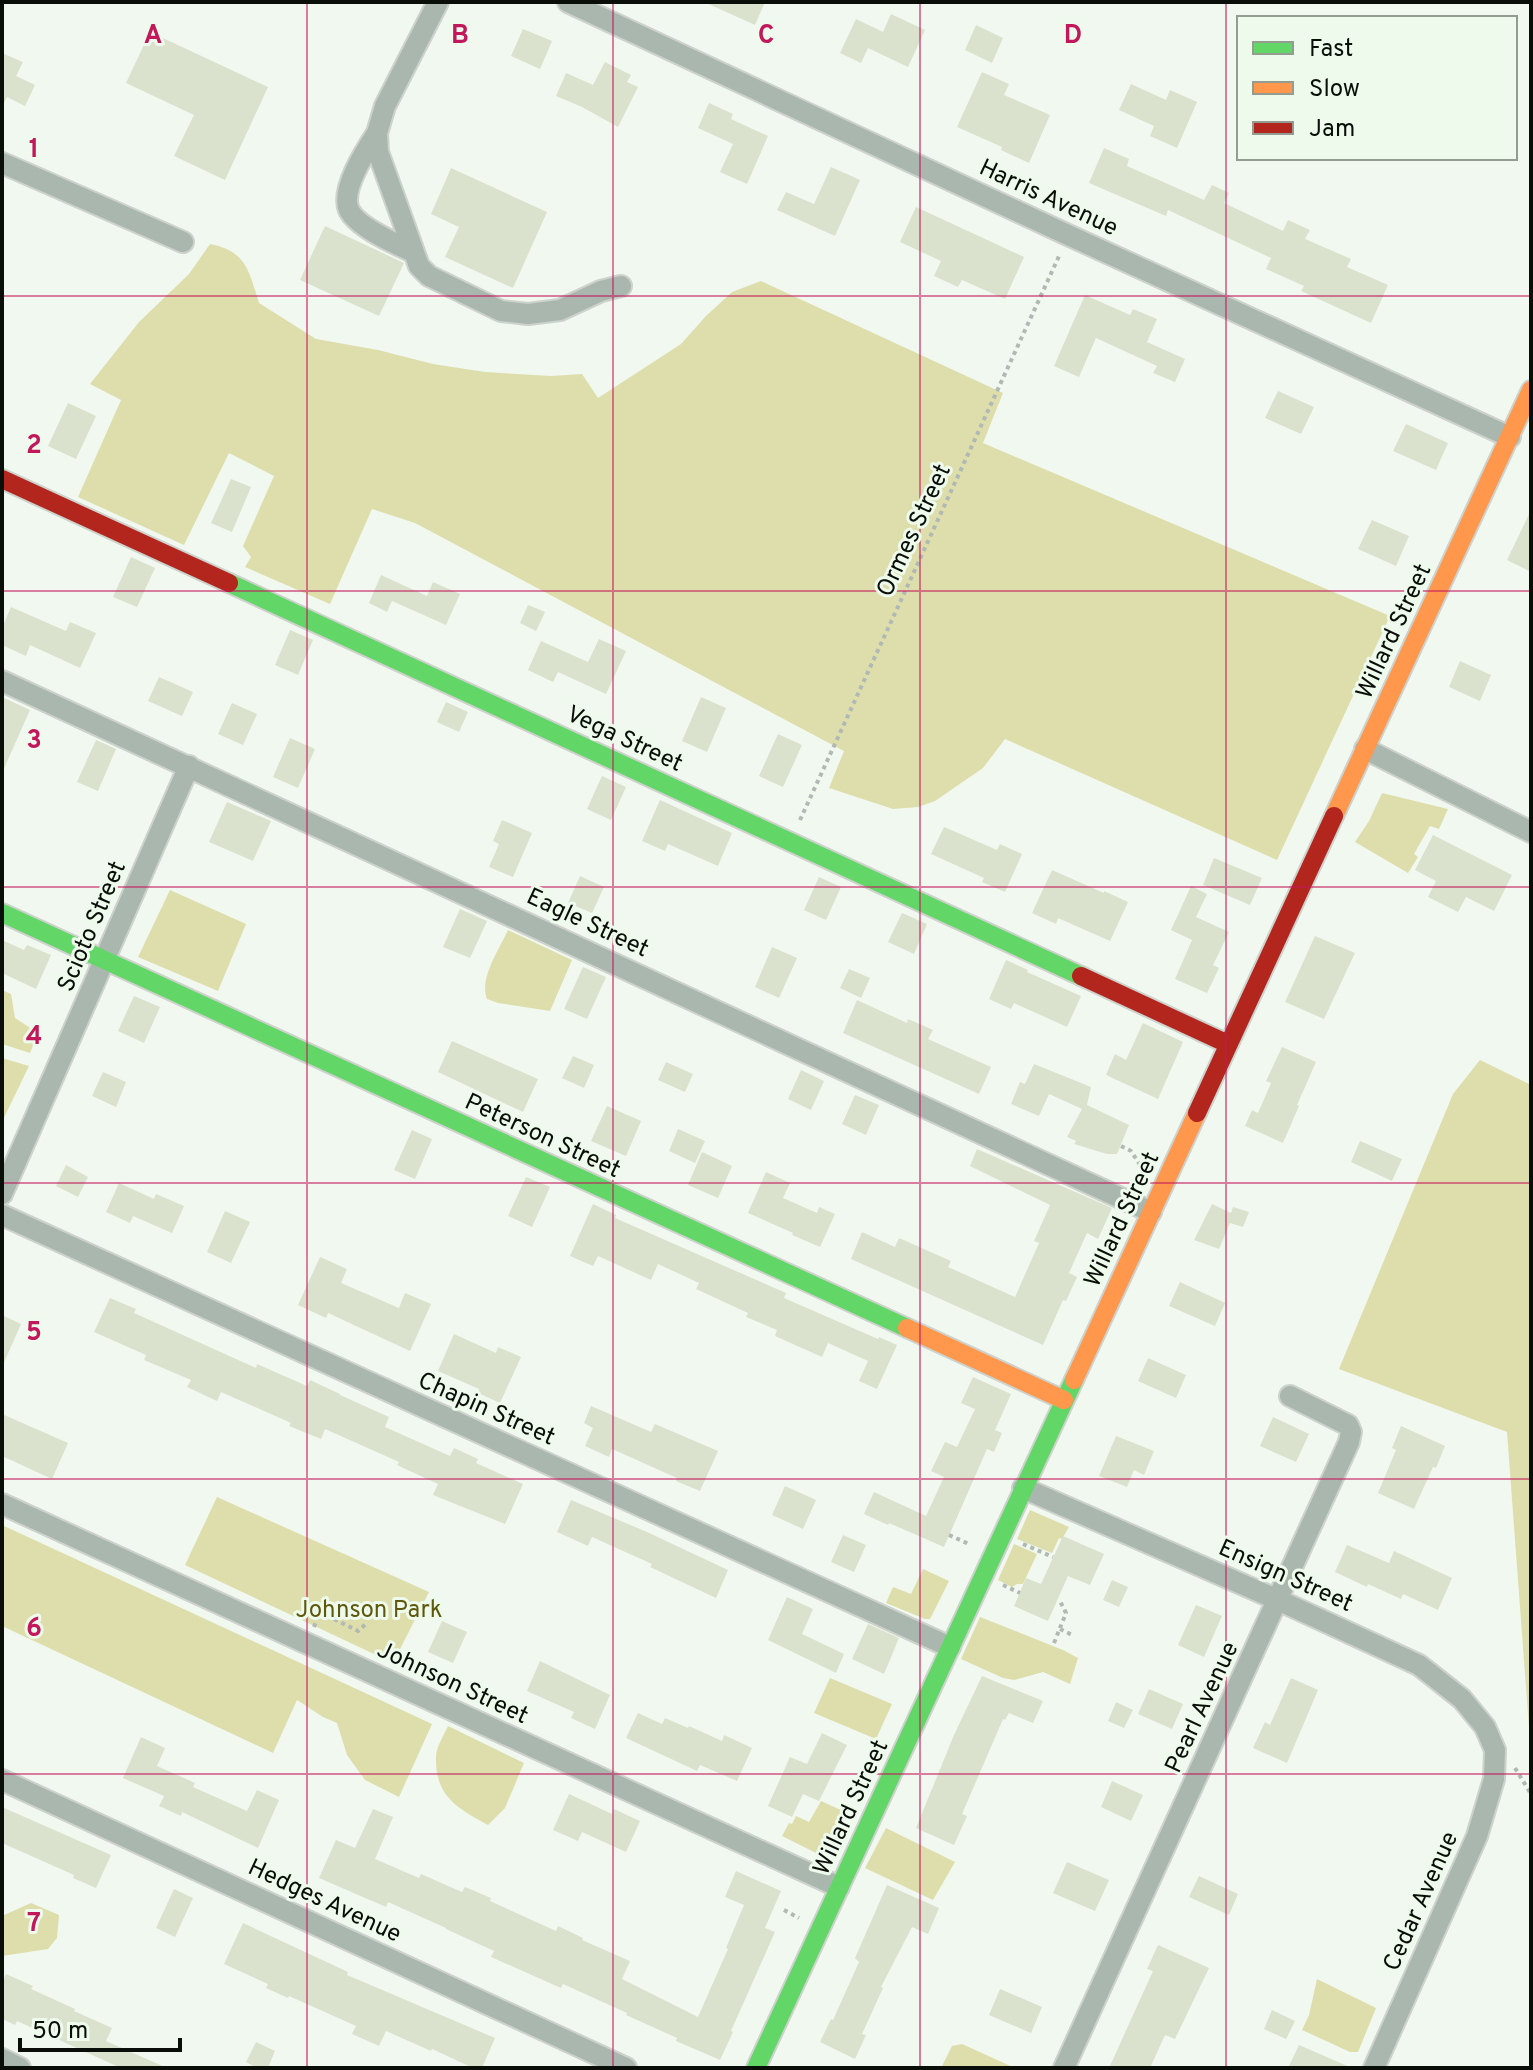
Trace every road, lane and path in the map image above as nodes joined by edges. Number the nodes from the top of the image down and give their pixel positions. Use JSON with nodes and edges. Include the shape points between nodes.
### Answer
{"nodes":[{"id":1,"x":438,"y":2,"type":"edge"},
{"id":2,"x":568,"y":2,"type":"edge"},
{"id":3,"x":377,"y":133,"type":"junction"},
{"id":4,"x":2,"y":163,"type":"edge"},
{"id":5,"x":1068,"y":235,"type":"junction"},
{"id":6,"x":183,"y":242,"type":"dead end"},
{"id":7,"x":413,"y":252,"type":"junction"},
{"id":8,"x":621,"y":286,"type":"dead end"},
{"id":9,"x":1531,"y":390,"type":"edge"},
{"id":10,"x":1510,"y":437,"type":"junction"},
{"id":11,"x":2,"y":479,"type":"edge"},
{"id":12,"x":2,"y":681,"type":"edge"},
{"id":13,"x":1365,"y":749,"type":"junction"},
{"id":14,"x":189,"y":766,"type":"junction"},
{"id":15,"x":1531,"y":832,"type":"edge"},
{"id":16,"x":791,"y":841,"type":"junction"},
{"id":17,"x":2,"y":913,"type":"edge"},
{"id":18,"x":105,"y":961,"type":"junction"},
{"id":19,"x":1228,"y":1044,"type":"junction"},
{"id":20,"x":1121,"y":1146,"type":"dead end"},
{"id":21,"x":1142,"y":1168,"type":"dead end"},
{"id":22,"x":2,"y":1194,"type":"edge"},
{"id":23,"x":1151,"y":1212,"type":"junction"},
{"id":24,"x":2,"y":1215,"type":"edge"},
{"id":25,"x":1290,"y":1396,"type":"dead end"},
{"id":26,"x":1064,"y":1400,"type":"junction"},
{"id":27,"x":1023,"y":1488,"type":"junction"},
{"id":28,"x":2,"y":1504,"type":"edge"},
{"id":29,"x":949,"y":1535,"type":"dead end"},
{"id":30,"x":1013,"y":1540,"type":"dead end"},
{"id":31,"x":969,"y":1544,"type":"dead end"},
{"id":32,"x":1053,"y":1557,"type":"dead end"},
{"id":33,"x":1059,"y":1599,"type":"dead end"},
{"id":34,"x":1278,"y":1600,"type":"junction"},
{"id":35,"x":368,"y":1622,"type":"dead end"},
{"id":36,"x":1060,"y":1629,"type":"junction"},
{"id":37,"x":1074,"y":1636,"type":"dead end"},
{"id":38,"x":1054,"y":1643,"type":"dead end"},
{"id":39,"x":307,"y":1644,"type":"junction"},
{"id":40,"x":950,"y":1647,"type":"junction"},
{"id":41,"x":1495,"y":1750,"type":"joint"},
{"id":42,"x":2,"y":1780,"type":"edge"},
{"id":43,"x":839,"y":1887,"type":"junction"},
{"id":44,"x":784,"y":1910,"type":"dead end"},
{"id":45,"x":801,"y":1919,"type":"dead end"},
{"id":46,"x":2,"y":2059,"type":"edge"},
{"id":47,"x":20,"y":2068,"type":"edge"},
{"id":48,"x":626,"y":2068,"type":"edge"},
{"id":49,"x":756,"y":2068,"type":"edge"},
{"id":50,"x":1064,"y":2068,"type":"edge"},
{"id":51,"x":1374,"y":2068,"type":"edge"}],
"edges":[{"from":1,"to":3,"type":"street","via":[[385,106]]},
{"from":2,"to":5,"type":"street","name":"Harris Avenue"},
{"from":3,"to":7,"type":"street","via":[[378,152]]},
{"from":3,"to":7,"type":"street","via":[[352,180],[349,209],[356,219]]},
{"from":4,"to":6,"type":"street"},
{"from":5,"to":10,"type":"street","name":"Harris Avenue"},
{"from":5,"to":16,"type":"path","name":"Ormes Street"},
{"from":7,"to":8,"type":"street","via":[[429,276],[501,311],[560,310]]},
{"from":9,"to":10,"type":"street","name":"Willard Street"},
{"from":10,"to":13,"type":"street","name":"Willard Street"},
{"from":11,"to":16,"type":"street","name":"Vega Street"},
{"from":12,"to":14,"type":"street","name":"Eagle Street"},
{"from":13,"to":15,"type":"street"},
{"from":13,"to":19,"type":"street","name":"Willard Street"},
{"from":14,"to":18,"type":"street","name":"Scioto Street"},
{"from":14,"to":23,"type":"street","name":"Eagle Street"},
{"from":16,"to":19,"type":"street","name":"Vega Street"},
{"from":17,"to":18,"type":"street","name":"Peterson Street"},
{"from":18,"to":22,"type":"street","name":"Scioto Street"},
{"from":18,"to":26,"type":"street","name":"Peterson Street"},
{"from":19,"to":23,"type":"street","name":"Willard Street"},
{"from":20,"to":21,"type":"path"},
{"from":23,"to":26,"type":"street","name":"Willard Street"},
{"from":24,"to":40,"type":"street","name":"Chapin Street"},
{"from":25,"to":34,"type":"street","name":"Pearl Avenue","via":[[1348,1425],[1351,1432]]},
{"from":26,"to":27,"type":"street","name":"Willard Street"},
{"from":27,"to":34,"type":"street","name":"Ensign Street"},
{"from":27,"to":40,"type":"street","name":"Willard Street"},
{"from":28,"to":39,"type":"street","name":"Johnson Street"},
{"from":29,"to":31,"type":"path"},
{"from":30,"to":32,"type":"path"},
{"from":33,"to":36,"type":"path","via":[[1066,1613]]},
{"from":34,"to":41,"type":"street","name":"Ensign Street","via":[[1419,1665],[1462,1699],[1485,1727]]},
{"from":34,"to":50,"type":"street","name":"Pearl Avenue"},
{"from":35,"to":39,"type":"path","via":[[358,1631],[320,1612]]},
{"from":36,"to":37,"type":"path"},
{"from":36,"to":38,"type":"path"},
{"from":39,"to":43,"type":"street","name":"Johnson Street"},
{"from":40,"to":43,"type":"street","name":"Willard Street"},
{"from":41,"to":51,"type":"street","name":"Cedar Avenue","via":[[1494,1779],[1477,1836]]},
{"from":42,"to":48,"type":"street","name":"Hedges Avenue"},
{"from":43,"to":49,"type":"street","name":"Willard Street"},
{"from":44,"to":45,"type":"path"},
{"from":46,"to":47,"type":"street"}]}
